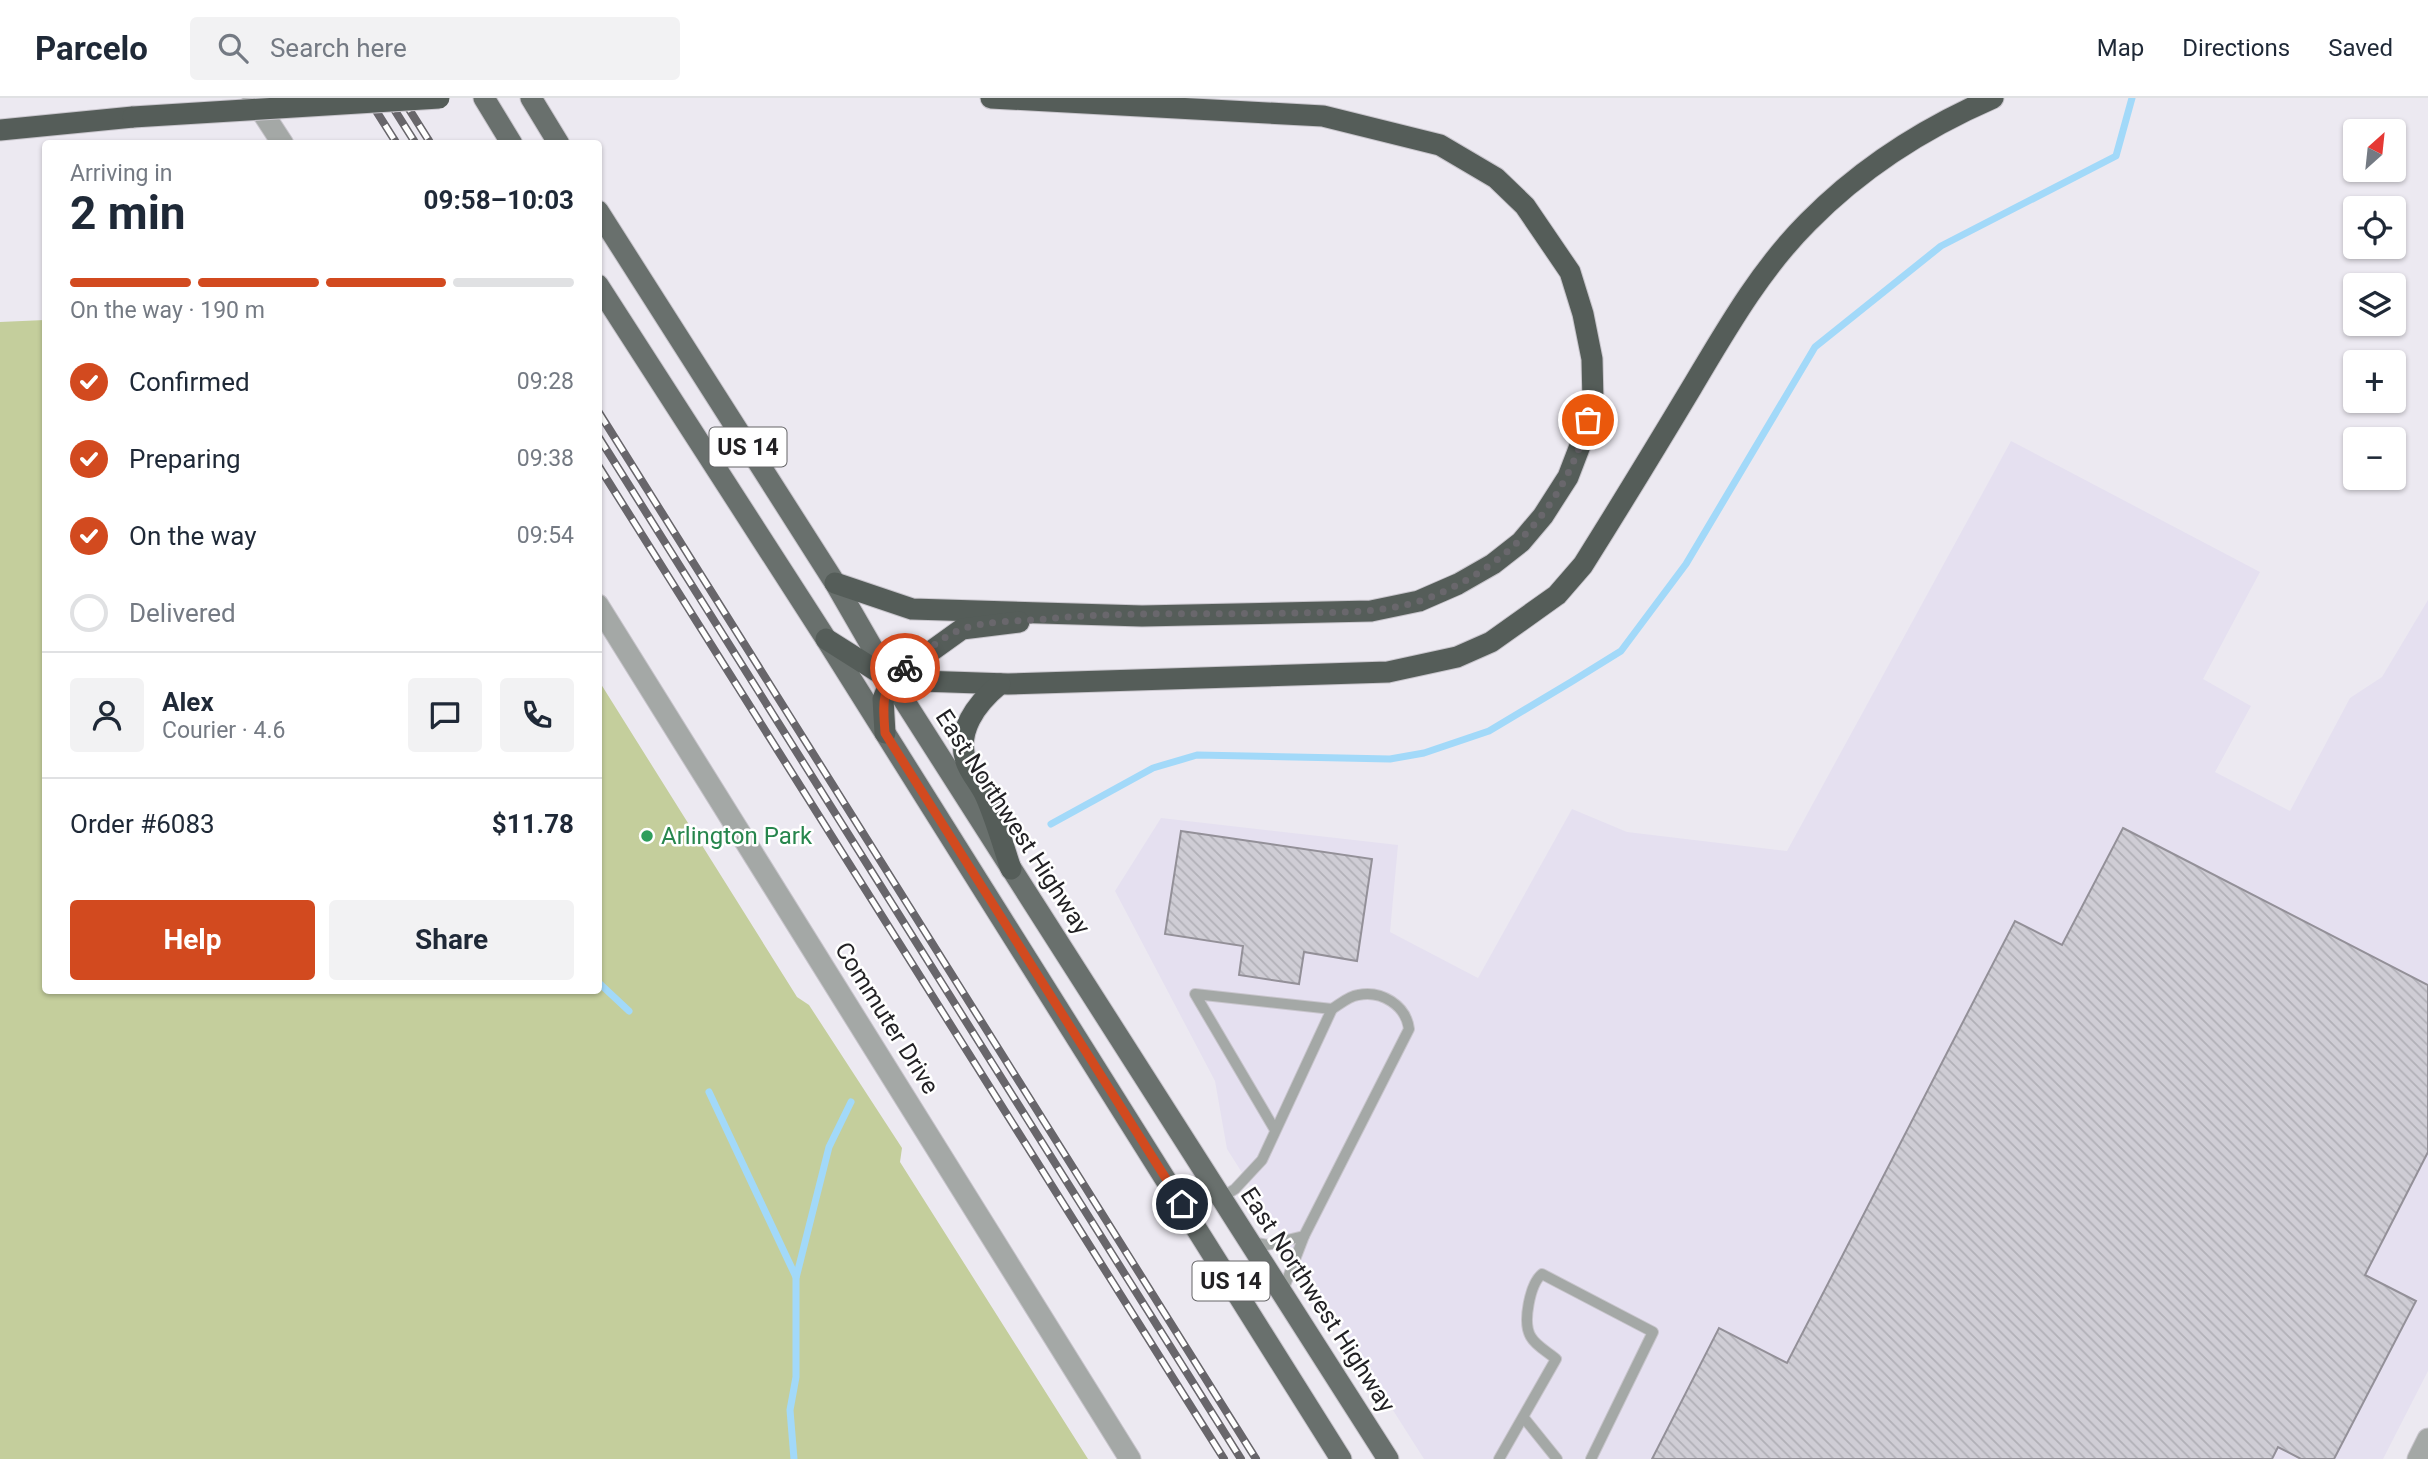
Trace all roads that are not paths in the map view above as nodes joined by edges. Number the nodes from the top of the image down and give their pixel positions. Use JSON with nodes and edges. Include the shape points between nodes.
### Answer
{"nodes":[{"id":1,"x":253,"y":98,"type":"edge"},
{"id":2,"x":439,"y":98,"type":"edge"},
{"id":3,"x":484,"y":98,"type":"edge"},
{"id":4,"x":531,"y":98,"type":"edge"},
{"id":5,"x":991,"y":98,"type":"edge"},
{"id":6,"x":1993,"y":98,"type":"edge"},
{"id":7,"x":0,"y":130,"type":"edge"},
{"id":8,"x":280,"y":140,"type":"edge"},
{"id":9,"x":510,"y":140,"type":"edge"},
{"id":10,"x":557,"y":140,"type":"edge"},
{"id":11,"x":602,"y":217,"type":"edge"},
{"id":12,"x":602,"y":291,"type":"edge"},
{"id":13,"x":835,"y":583,"type":"junction"},
{"id":14,"x":602,"y":611,"type":"edge"},
{"id":15,"x":1087,"y":615,"type":"junction"},
{"id":16,"x":826,"y":639,"type":"junction"},
{"id":17,"x":891,"y":680,"type":"junction"},
{"id":18,"x":1000,"y":684,"type":"junction"},
{"id":19,"x":885,"y":733,"type":"junction"},
{"id":20,"x":1012,"y":869,"type":"junction"},
{"id":21,"x":1332,"y":1009,"type":"junction"},
{"id":22,"x":1275,"y":1130,"type":"junction"},
{"id":23,"x":1221,"y":1198,"type":"junction"},
{"id":24,"x":1182,"y":1204,"type":"junction"},
{"id":25,"x":1304,"y":1237,"type":"junction"},
{"id":26,"x":1249,"y":1241,"type":"junction"},
{"id":27,"x":1282,"y":1293,"type":"junction"},
{"id":28,"x":1524,"y":1418,"type":"junction"},
{"id":29,"x":2428,"y":1439,"type":"edge"},
{"id":30,"x":1130,"y":1459,"type":"edge"},
{"id":31,"x":1341,"y":1459,"type":"edge"},
{"id":32,"x":1388,"y":1459,"type":"edge"},
{"id":33,"x":1499,"y":1459,"type":"edge"},
{"id":34,"x":1557,"y":1459,"type":"edge"},
{"id":35,"x":1591,"y":1459,"type":"edge"},
{"id":36,"x":2418,"y":1459,"type":"edge"}],
"edges":[{"from":1,"to":8,"type":"street"},
{"from":2,"to":7,"type":"highway","bridge":true},
{"from":3,"to":9,"type":"main road"},
{"from":4,"to":10,"type":"main road"},
{"from":5,"to":15,"type":"highway","via":[[1323,116],[1440,145],[1496,178],[1549,238],[1570,272],[1592,359],[1593,401],[1568,477],[1521,542],[1458,584],[1419,601],[1371,611]]},
{"from":6,"to":18,"type":"highway","via":[[1945,119],[1891,153],[1807,223],[1746,299],[1583,565],[1557,595],[1491,642],[1457,657],[1388,672]]},
{"from":11,"to":13,"type":"main road","name":"East Northwest Highway","number":"US 14"},
{"from":12,"to":16,"type":"main road","number":"US 14"},
{"from":13,"to":15,"type":"highway","via":[[912,608]]},
{"from":13,"to":17,"type":"main road","name":"East Northwest Highway","number":"US 14"},
{"from":14,"to":30,"type":"street","name":"Commuter Drive"},
{"from":15,"to":17,"type":"highway","via":[[962,629]]},
{"from":16,"to":17,"type":"highway"},
{"from":16,"to":19,"type":"main road","number":"US 14"},
{"from":17,"to":18,"type":"highway"},
{"from":17,"to":19,"type":"highway","via":[[883,699]]},
{"from":17,"to":20,"type":"main road","name":"East Northwest Highway","number":"US 14"},
{"from":18,"to":20,"type":"highway","via":[[982,699],[963,739],[966,762],[985,795]]},
{"from":19,"to":24,"type":"main road","number":"US 14"},
{"from":20,"to":23,"type":"main road","name":"East Northwest Highway","number":"US 14"},
{"from":21,"to":22,"type":"lane"},
{"from":21,"to":22,"type":"lane","via":[[1195,994]]},
{"from":21,"to":25,"type":"lane","via":[[1356,995],[1378,995],[1398,1004],[1408,1017],[1409,1028]]},
{"from":22,"to":23,"type":"lane","via":[[1262,1160]]},
{"from":23,"to":24,"type":"main road"},
{"from":23,"to":26,"type":"main road","name":"East Northwest Highway","number":"US 14"},
{"from":24,"to":31,"type":"main road","number":"US 14"},
{"from":25,"to":26,"type":"lane","via":[[1267,1245]]},
{"from":25,"to":27,"type":"lane"},
{"from":26,"to":27,"type":"main road","name":"East Northwest Highway","number":"US 14"},
{"from":27,"to":32,"type":"main road","name":"East Northwest Highway","number":"US 14"},
{"from":28,"to":33,"type":"lane"},
{"from":28,"to":34,"type":"lane"},
{"from":28,"to":35,"type":"lane","via":[[1556,1359],[1532,1340],[1527,1330],[1531,1292],[1542,1274],[1653,1332]]},
{"from":29,"to":36,"type":"street"}]}
